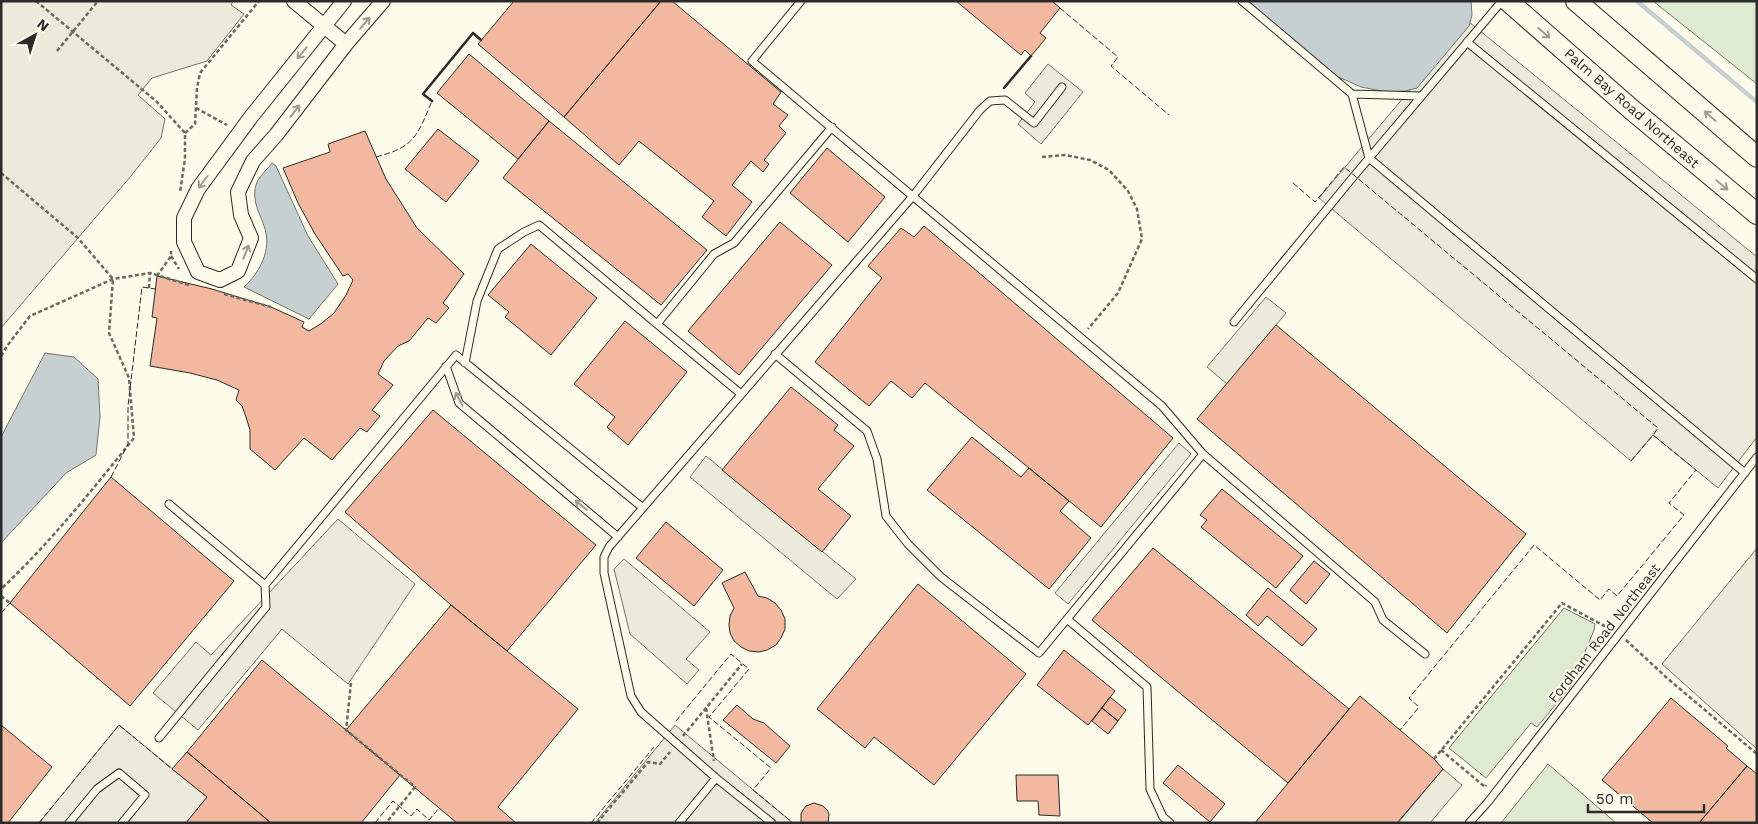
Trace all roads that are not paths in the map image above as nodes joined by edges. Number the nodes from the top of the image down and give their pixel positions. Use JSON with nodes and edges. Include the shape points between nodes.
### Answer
{"nodes":[{"id":1,"x":294,"y":1,"type":"edge"},
{"id":2,"x":344,"y":1,"type":"edge"},
{"id":3,"x":382,"y":1,"type":"edge"},
{"id":4,"x":801,"y":1,"type":"edge"},
{"id":5,"x":1242,"y":1,"type":"edge"},
{"id":6,"x":1502,"y":1,"type":"edge"},
{"id":7,"x":1508,"y":1,"type":"edge"},
{"id":8,"x":1576,"y":1,"type":"edge"},
{"id":9,"x":323,"y":26,"type":"junction"},
{"id":10,"x":1467,"y":42,"type":"junction"},
{"id":11,"x":346,"y":44,"type":"junction"},
{"id":12,"x":1062,"y":87,"type":"dead end"},
{"id":13,"x":1352,"y":94,"type":"junction"},
{"id":14,"x":1421,"y":96,"type":"junction"},
{"id":15,"x":832,"y":128,"type":"junction"},
{"id":16,"x":1753,"y":153,"type":"edge"},
{"id":17,"x":1369,"y":158,"type":"junction"},
{"id":18,"x":912,"y":196,"type":"junction"},
{"id":19,"x":1757,"y":214,"type":"edge"},
{"id":20,"x":1757,"y":279,"type":"edge"},
{"id":21,"x":1234,"y":322,"type":"dead end"},
{"id":22,"x":657,"y":324,"type":"junction"},
{"id":23,"x":775,"y":354,"type":"junction"},
{"id":24,"x":464,"y":363,"type":"junction"},
{"id":25,"x":446,"y":366,"type":"junction"},
{"id":26,"x":741,"y":394,"type":"junction"},
{"id":27,"x":1202,"y":454,"type":"junction"},
{"id":28,"x":1757,"y":457,"type":"edge"},
{"id":29,"x":1744,"y":473,"type":"junction"},
{"id":30,"x":169,"y":504,"type":"dead end"},
{"id":31,"x":643,"y":508,"type":"junction"},
{"id":32,"x":618,"y":537,"type":"junction"},
{"id":33,"x":265,"y":586,"type":"junction"},
{"id":34,"x":1067,"y":619,"type":"junction"},
{"id":35,"x":1425,"y":654,"type":"dead end"},
{"id":36,"x":159,"y":738,"type":"dead end"},
{"id":37,"x":716,"y":778,"type":"junction"},
{"id":38,"x":69,"y":823,"type":"edge"},
{"id":39,"x":122,"y":823,"type":"edge"},
{"id":40,"x":679,"y":823,"type":"edge"},
{"id":41,"x":772,"y":823,"type":"edge"},
{"id":42,"x":1170,"y":823,"type":"edge"},
{"id":43,"x":1469,"y":823,"type":"edge"}],
"edges":[{"from":1,"to":9,"type":"street"},
{"from":2,"to":9,"type":"street"},
{"from":11,"to":3,"type":"street","one_way":true},
{"from":4,"to":15,"type":"lane","via":[[752,60]]},
{"from":5,"to":13,"type":"lane"},
{"from":6,"to":10,"type":"lane"},
{"from":7,"to":19,"type":"main road","name":"Palm Bay Road Northeast","one_way":true,"via":[[1630,109]]},
{"from":16,"to":8,"type":"main road","one_way":true},
{"from":9,"to":11,"type":"street"},
{"from":9,"to":11,"type":"street","one_way":true,"via":[[198,189],[184,218],[184,242],[198,272],[220,280],[238,271],[250,238],[241,215],[238,192],[252,161]]},
{"from":10,"to":14,"type":"lane"},
{"from":10,"to":20,"type":"lane"},
{"from":12,"to":18,"type":"lane","via":[[1034,123],[1005,100],[990,101]]},
{"from":13,"to":14,"type":"lane"},
{"from":13,"to":17,"type":"lane"},
{"from":14,"to":17,"type":"lane"},
{"from":15,"to":18,"type":"lane"},
{"from":15,"to":22,"type":"lane","via":[[734,243],[714,254]]},
{"from":17,"to":21,"type":"lane"},
{"from":17,"to":29,"type":"lane"},
{"from":18,"to":23,"type":"lane"},
{"from":18,"to":27,"type":"lane","via":[[1162,406]]},
{"from":22,"to":24,"type":"lane","via":[[540,225],[498,249],[477,302]]},
{"from":22,"to":26,"type":"lane"},
{"from":23,"to":26,"type":"lane"},
{"from":23,"to":34,"type":"lane","via":[[867,431],[878,459],[886,516],[941,577],[1039,653]]},
{"from":24,"to":25,"type":"lane","via":[[456,356]]},
{"from":24,"to":31,"type":"lane"},
{"from":32,"to":25,"type":"lane","one_way":true,"via":[[459,403]]},
{"from":25,"to":33,"type":"lane"},
{"from":26,"to":31,"type":"lane"},
{"from":27,"to":34,"type":"lane"},
{"from":27,"to":35,"type":"lane","via":[[1375,602],[1383,620]]},
{"from":28,"to":29,"type":"lane","name":"Fordham Road Northeast"},
{"from":29,"to":43,"type":"lane","name":"Fordham Road Northeast"},
{"from":30,"to":33,"type":"lane"},
{"from":31,"to":32,"type":"lane"},
{"from":32,"to":37,"type":"lane","via":[[604,557],[604,573],[631,696],[641,712]]},
{"from":33,"to":36,"type":"lane","via":[[266,607]]},
{"from":34,"to":42,"type":"lane","via":[[1147,687],[1150,789],[1163,817]]},
{"from":37,"to":40,"type":"lane"},
{"from":37,"to":41,"type":"lane"},
{"from":38,"to":39,"type":"lane","via":[[97,789],[119,773],[145,795]]}]}
